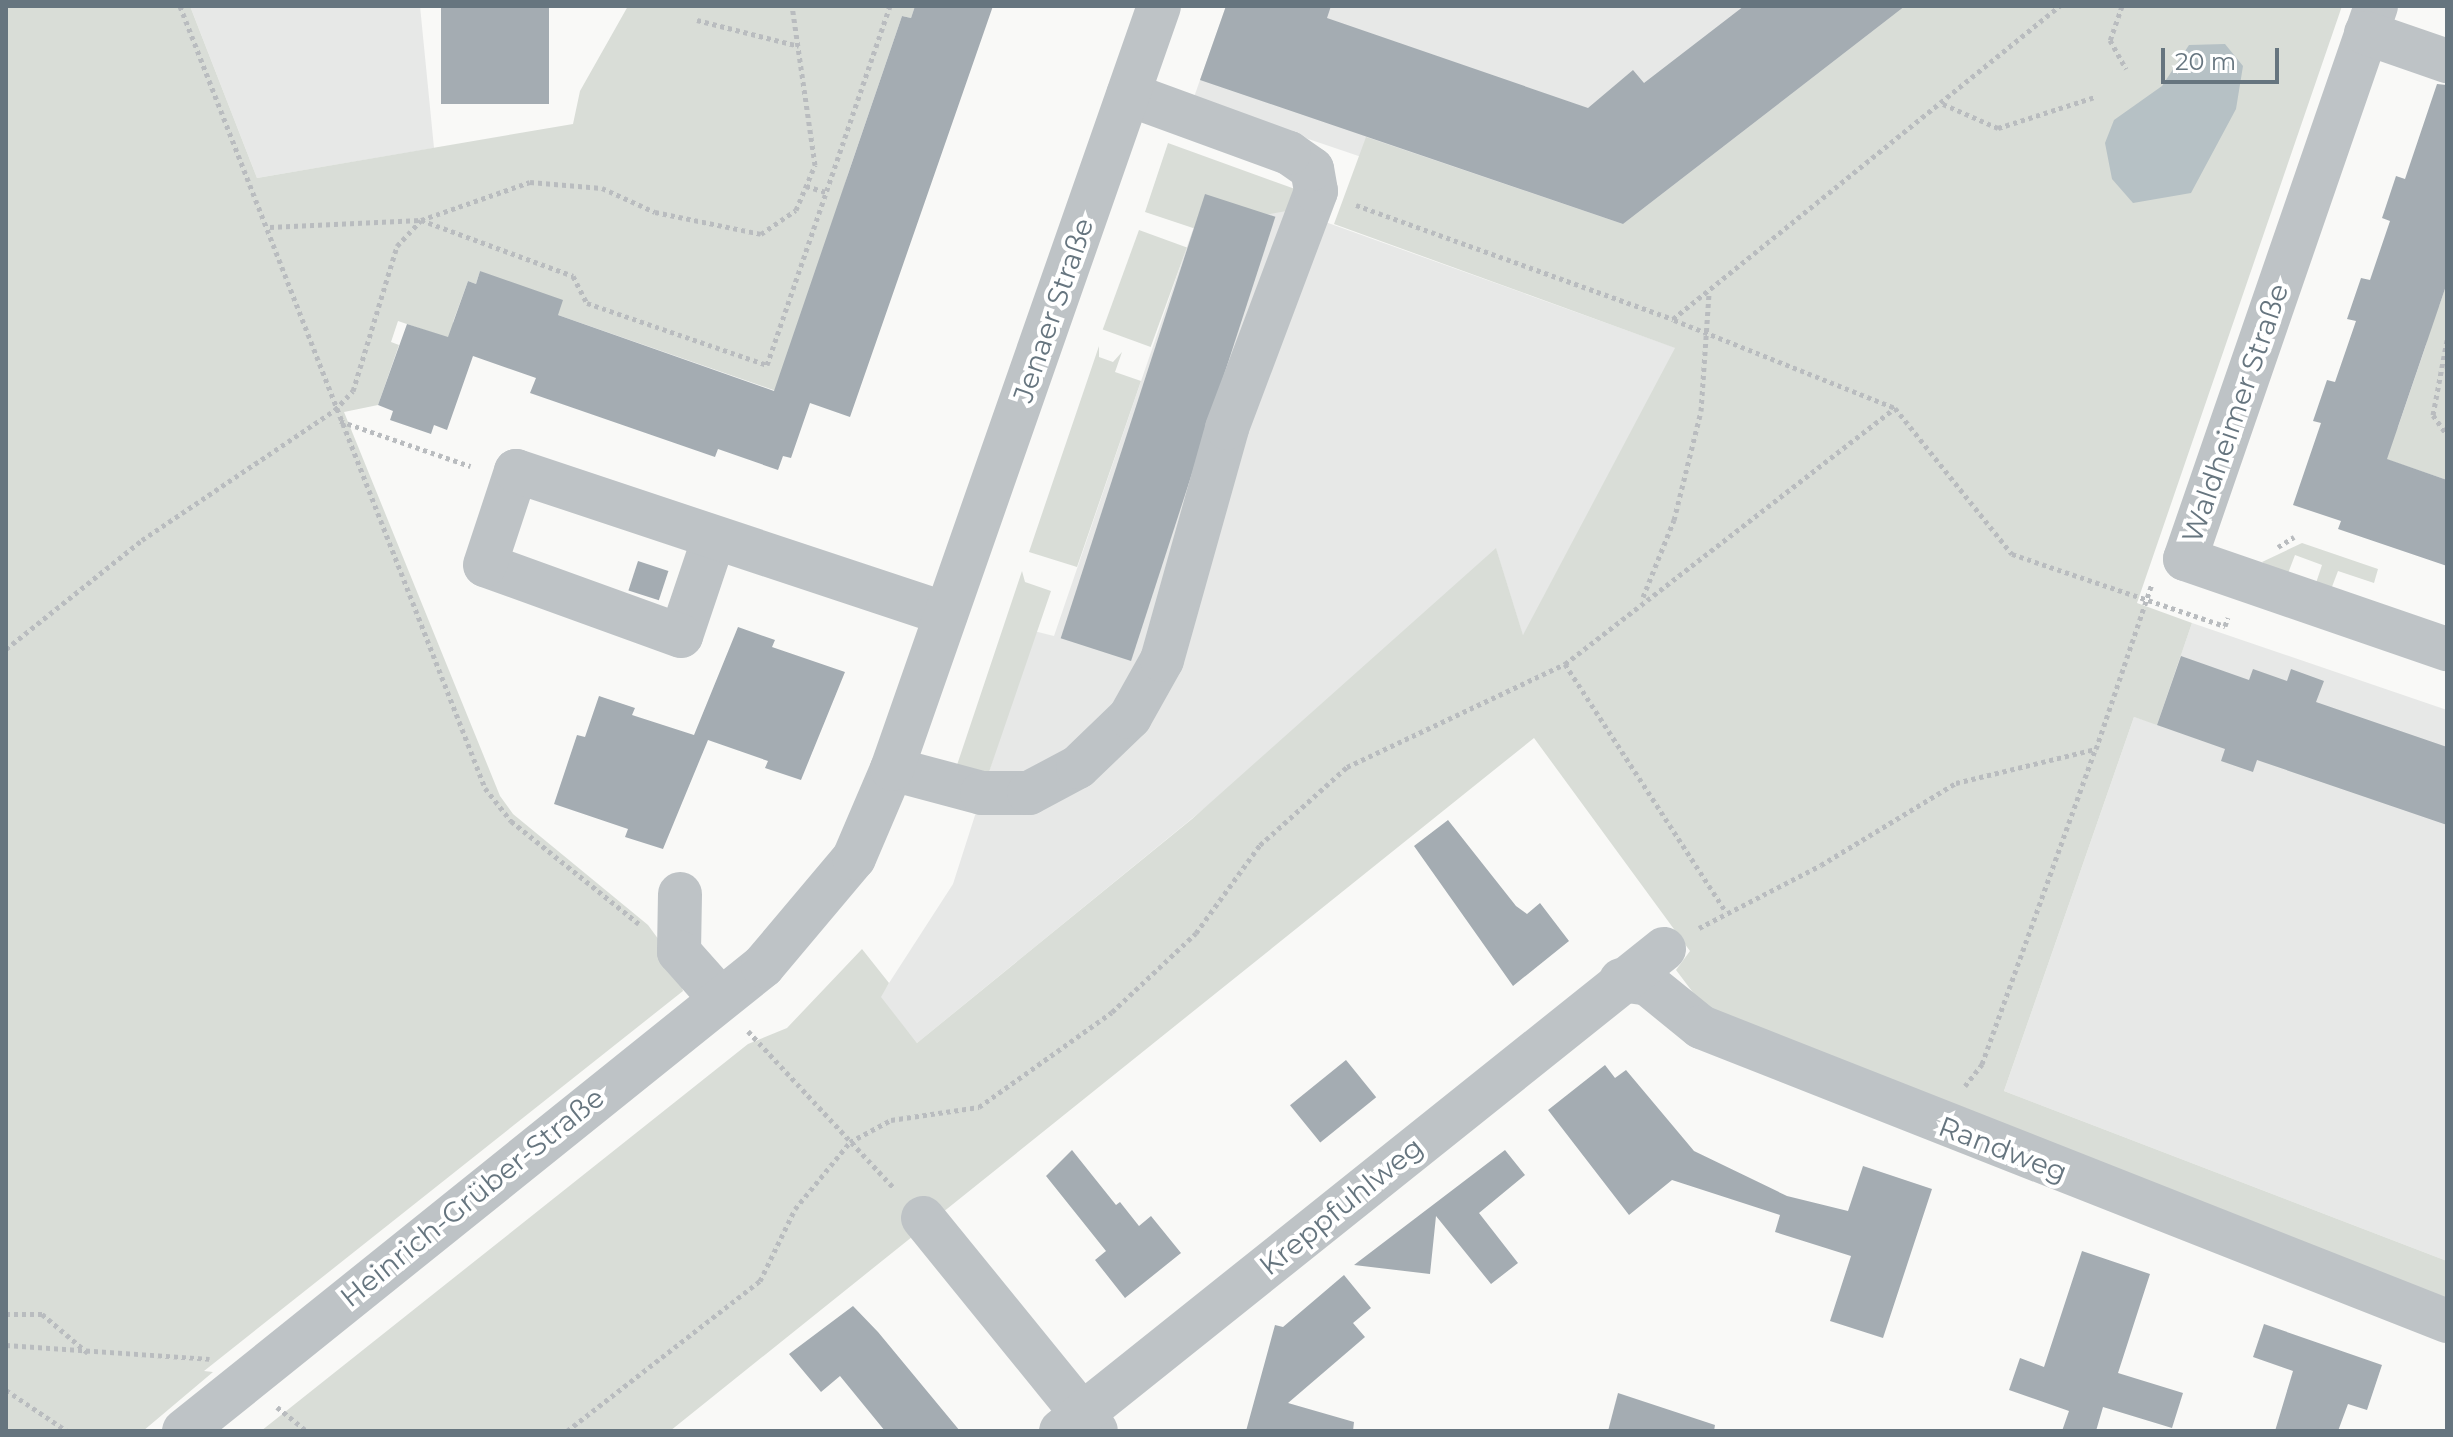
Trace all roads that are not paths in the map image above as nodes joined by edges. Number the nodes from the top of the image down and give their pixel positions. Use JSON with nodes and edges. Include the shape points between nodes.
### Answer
{"nodes":[{"id":1,"x":1159,"y":6,"type":"edge"},
{"id":2,"x":2371,"y":20,"type":"edge"},
{"id":3,"x":2447,"y":61,"type":"edge"},
{"id":4,"x":1128,"y":94,"type":"junction"},
{"id":5,"x":714,"y":538,"type":"junction"},
{"id":6,"x":946,"y":614,"type":"junction"},
{"id":7,"x":2447,"y":649,"type":"edge"},
{"id":8,"x":892,"y":769,"type":"junction"},
{"id":9,"x":680,"y":894,"type":"dead end"},
{"id":10,"x":1664,"y":949,"type":"road end"},
{"id":11,"x":763,"y":966,"type":"joint"},
{"id":12,"x":1621,"y":980,"type":"junction"},
{"id":13,"x":719,"y":997,"type":"junction"},
{"id":14,"x":923,"y":1218,"type":"road end"},
{"id":15,"x":2447,"y":1321,"type":"edge"},
{"id":16,"x":1080,"y":1425,"type":"edge"},
{"id":17,"x":184,"y":1431,"type":"edge"}],
"edges":[{"from":1,"to":4,"type":"street","name":"Jenaer Straße"},
{"from":2,"to":3,"type":"street"},
{"from":2,"to":7,"type":"street","name":"Waldheimer Straße","via":[[2185,559]]},
{"from":4,"to":6,"type":"street","name":"Jenaer Straße"},
{"from":4,"to":8,"type":"street","via":[[1289,153],[1312,169],[1316,191],[1227,428],[1162,660],[1130,717],[1078,767],[1029,793],[982,793]]},
{"from":5,"to":5,"type":"street","via":[[681,636],[485,565],[516,471]]},
{"from":5,"to":6,"type":"street"},
{"from":6,"to":8,"type":"street","name":"Jenaer Straße"},
{"from":8,"to":11,"type":"street","name":"Jenaer Straße","via":[[854,858]]},
{"from":9,"to":13,"type":"street","via":[[679,952]]},
{"from":10,"to":12,"type":"street"},
{"from":11,"to":13,"type":"street","name":"Heinrich-Grüber-Straße"},
{"from":12,"to":15,"type":"street","name":"Randweg","via":[[1648,984],[1701,1027]]},
{"from":12,"to":16,"type":"street","name":"Kreppfuhlweg"},
{"from":13,"to":17,"type":"street","name":"Heinrich-Grüber-Straße"},
{"from":14,"to":16,"type":"street"}]}
